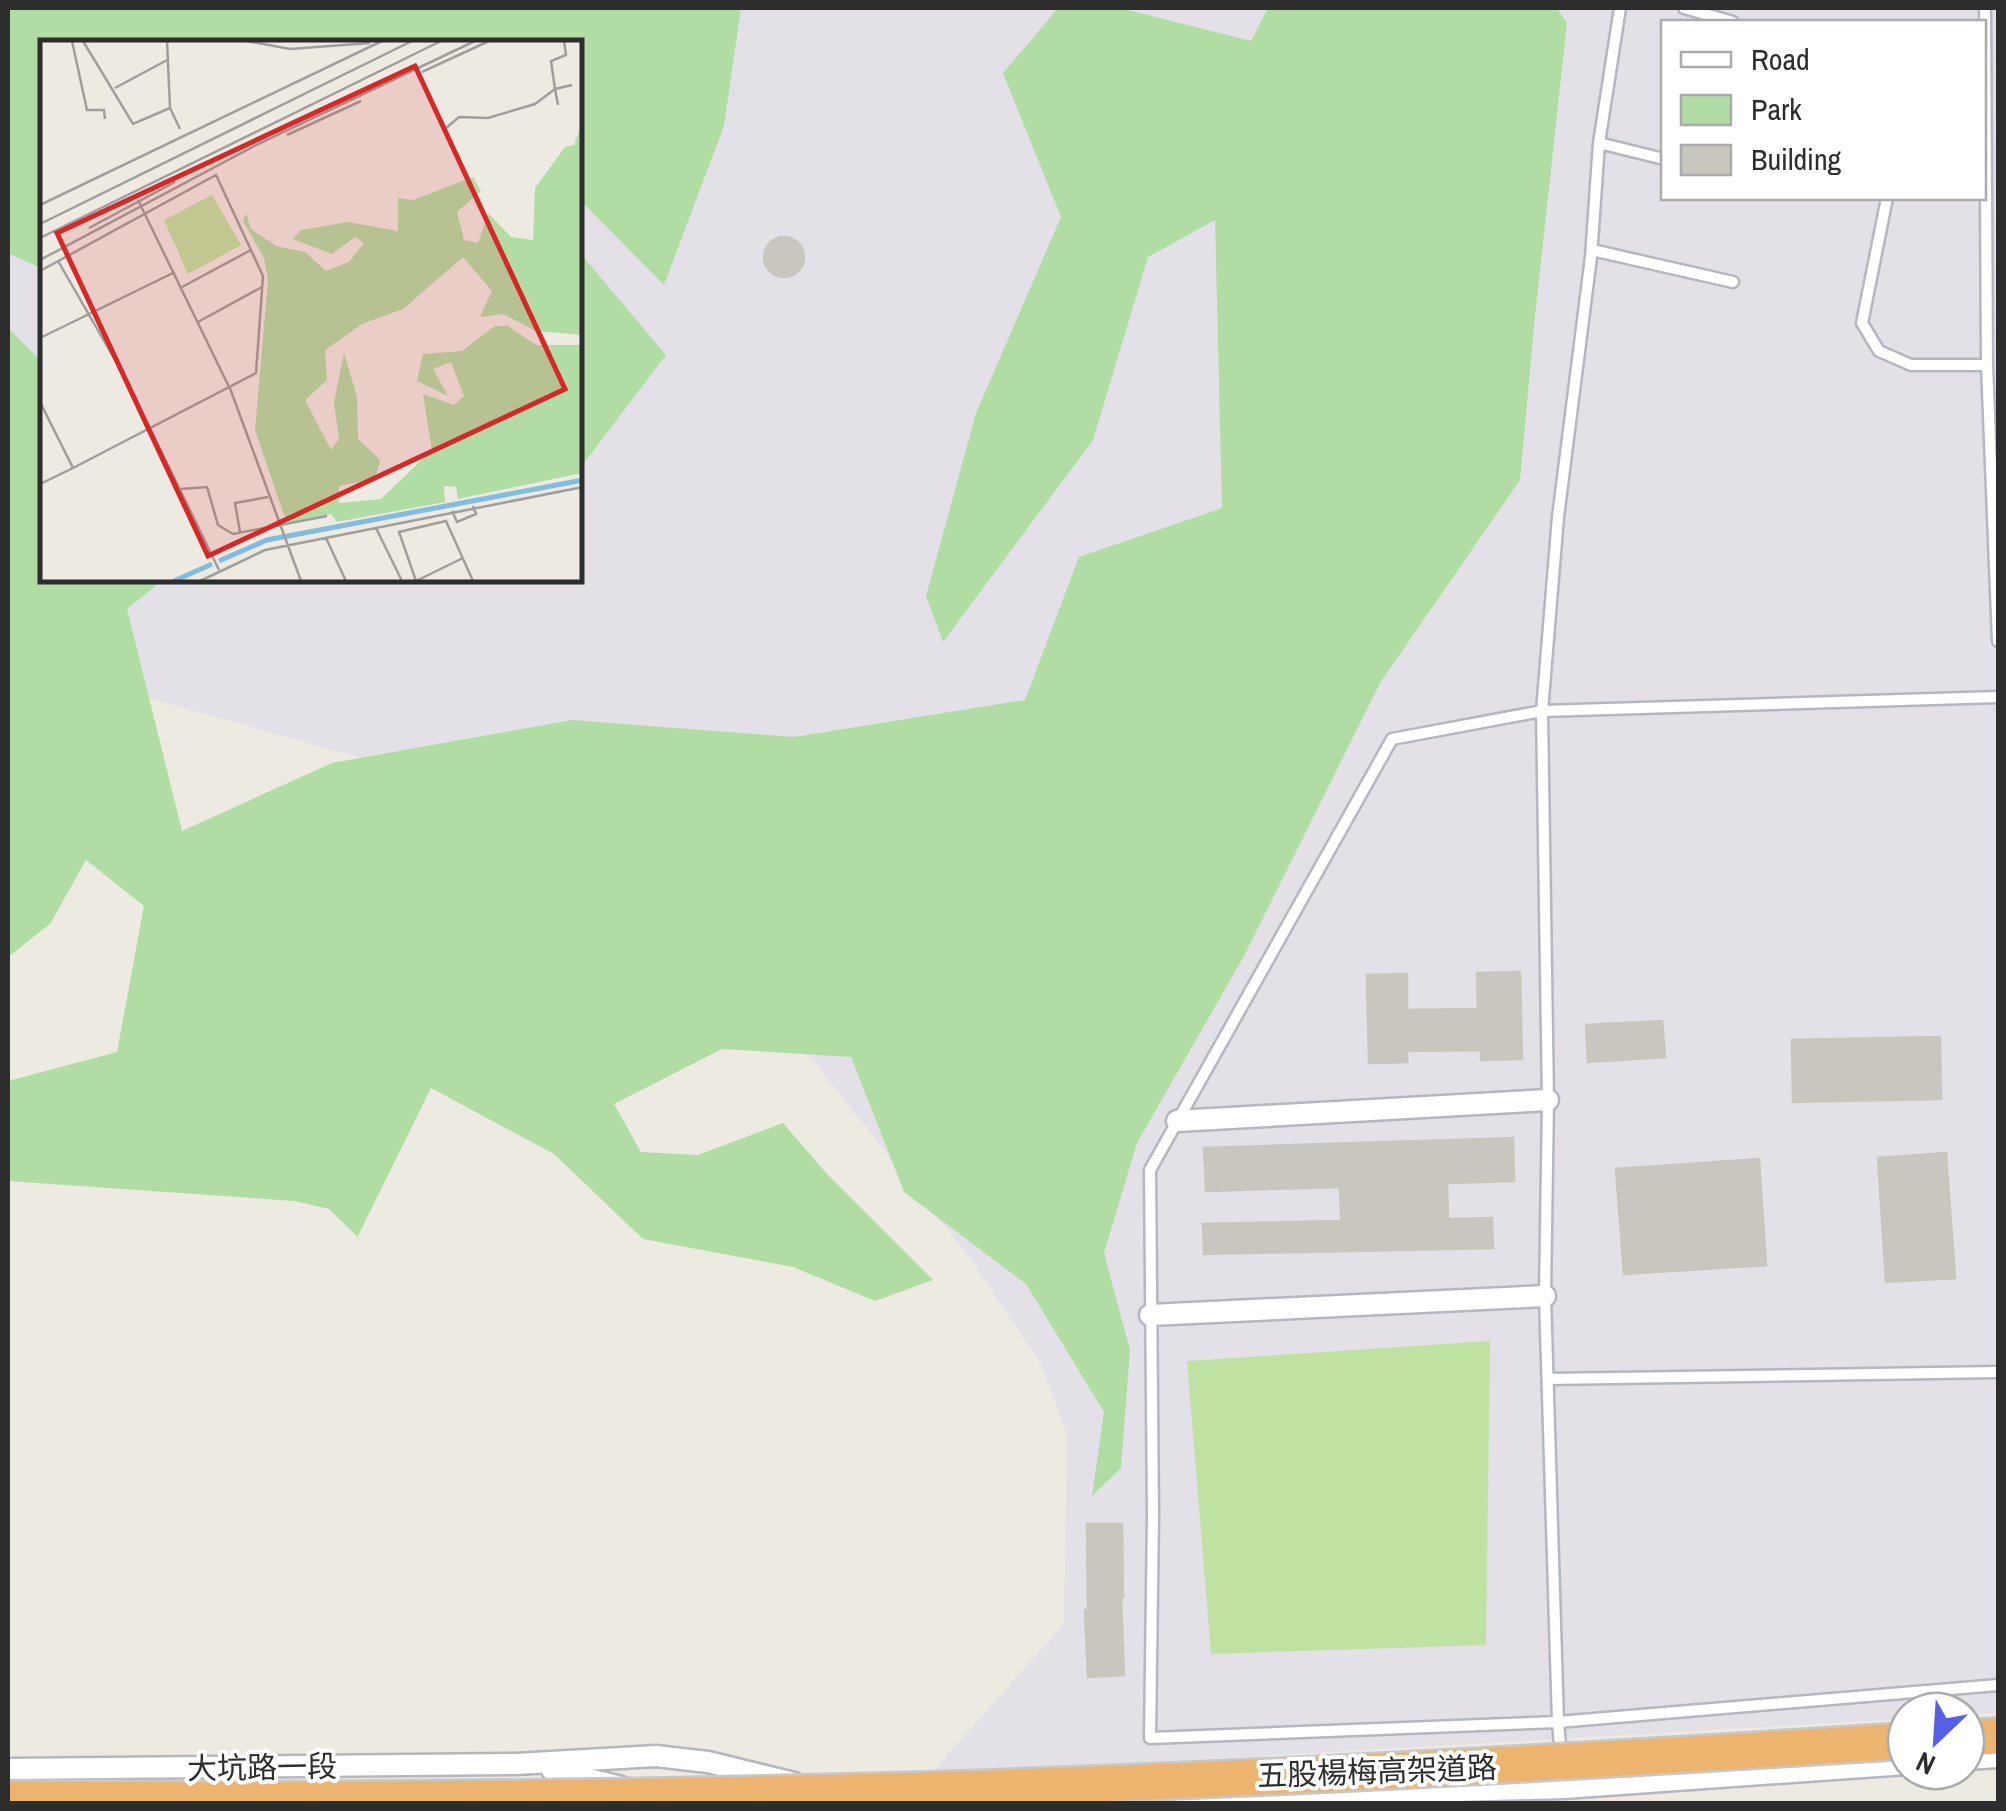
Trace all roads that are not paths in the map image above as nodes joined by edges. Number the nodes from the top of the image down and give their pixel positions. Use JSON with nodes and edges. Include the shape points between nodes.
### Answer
{"nodes":[{"id":1,"x":1620,"y":8,"type":"edge"},
{"id":2,"x":1684,"y":8,"type":"edge"},
{"id":3,"x":1726,"y":20,"type":"edge"},
{"id":4,"x":1599,"y":143,"type":"junction"},
{"id":5,"x":1661,"y":158,"type":"edge"},
{"id":6,"x":1986,"y":186,"type":"edge"},
{"id":7,"x":1887,"y":200,"type":"edge"},
{"id":8,"x":1592,"y":250,"type":"junction"},
{"id":9,"x":1733,"y":282,"type":"dead end"},
{"id":10,"x":1987,"y":365,"type":"junction"},
{"id":11,"x":1998,"y":641,"type":"edge"},
{"id":12,"x":1998,"y":698,"type":"edge"},
{"id":13,"x":1542,"y":711,"type":"junction"},
{"id":14,"x":1548,"y":1100,"type":"junction"},
{"id":15,"x":1177,"y":1121,"type":"junction"},
{"id":16,"x":1545,"y":1296,"type":"junction"},
{"id":17,"x":1150,"y":1315,"type":"junction"},
{"id":18,"x":1998,"y":1372,"type":"edge"},
{"id":19,"x":1548,"y":1379,"type":"junction"},
{"id":20,"x":1998,"y":1684,"type":"edge"},
{"id":21,"x":1558,"y":1722,"type":"junction"},
{"id":22,"x":1886,"y":1743,"type":"edge"},
{"id":23,"x":516,"y":1764,"type":"junction"},
{"id":24,"x":1886,"y":1765,"type":"edge"},
{"id":25,"x":8,"y":1769,"type":"edge"},
{"id":26,"x":1564,"y":1788,"type":"junction"},
{"id":27,"x":8,"y":1800,"type":"edge"},
{"id":28,"x":664,"y":1804,"type":"edge"},
{"id":29,"x":884,"y":1804,"type":"edge"},
{"id":30,"x":1008,"y":1804,"type":"edge"}],
"edges":[{"from":1,"to":4,"type":"lane"},
{"from":2,"to":3,"type":"lane"},
{"from":4,"to":5,"type":"lane"},
{"from":4,"to":8,"type":"lane"},
{"from":6,"to":10,"type":"lane"},
{"from":7,"to":10,"type":"lane","via":[[1862,323],[1880,350],[1911,365]]},
{"from":8,"to":9,"type":"lane"},
{"from":8,"to":13,"type":"lane","via":[[1558,516]]},
{"from":10,"to":11,"type":"lane"},
{"from":12,"to":13,"type":"lane"},
{"from":13,"to":14,"type":"lane"},
{"from":13,"to":15,"type":"lane","via":[[1392,739]]},
{"from":14,"to":15,"type":"street"},
{"from":14,"to":16,"type":"lane"},
{"from":15,"to":17,"type":"lane","via":[[1150,1170]]},
{"from":16,"to":17,"type":"street"},
{"from":16,"to":19,"type":"lane"},
{"from":17,"to":21,"type":"lane","via":[[1150,1738]]},
{"from":18,"to":19,"type":"lane"},
{"from":19,"to":21,"type":"lane"},
{"from":20,"to":21,"type":"lane"},
{"from":21,"to":26,"type":"lane"},
{"from":22,"to":27,"type":"highway","name":"五股楊梅高架道路","bridge":true,"via":[[887,1791]]},
{"from":23,"to":25,"type":"street","name":"大坑路一段"},
{"from":23,"to":28,"type":"street","name":"大坑路一段","via":[[576,1774]]},
{"from":23,"to":29,"type":"street","name":"大坑路一段","via":[[656,1756]]},
{"from":24,"to":26,"type":"street"},
{"from":26,"to":30,"type":"street"}]}
